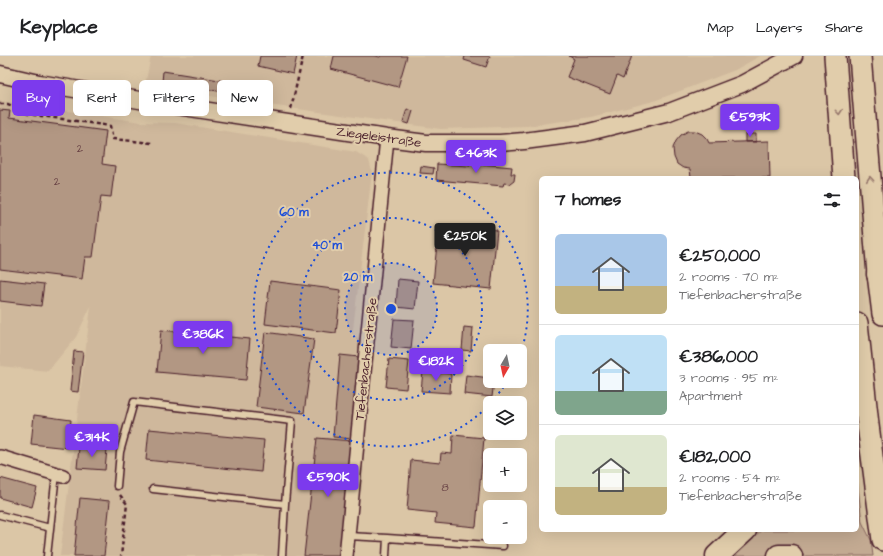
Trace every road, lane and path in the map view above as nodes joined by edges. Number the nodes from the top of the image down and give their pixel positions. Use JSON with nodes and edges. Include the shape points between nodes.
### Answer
{"nodes":[{"id":1,"x":303,"y":56,"type":"edge"},
{"id":2,"x":794,"y":56,"type":"edge"},
{"id":3,"x":860,"y":58,"type":"edge"},
{"id":4,"x":835,"y":64,"type":"edge"},
{"id":5,"x":0,"y":74,"type":"edge"},
{"id":6,"x":0,"y":104,"type":"edge"},
{"id":7,"x":287,"y":123,"type":"junction"},
{"id":8,"x":387,"y":138,"type":"junction"},
{"id":9,"x":152,"y":143,"type":"dead end"},
{"id":10,"x":844,"y":176,"type":"edge"},
{"id":11,"x":881,"y":282,"type":"edge"},
{"id":12,"x":883,"y":314,"type":"edge"},
{"id":13,"x":859,"y":342,"type":"edge"},
{"id":14,"x":0,"y":457,"type":"edge"},
{"id":15,"x":60,"y":475,"type":"joint"},
{"id":16,"x":117,"y":489,"type":"joint"},
{"id":17,"x":153,"y":489,"type":"dead end"},
{"id":18,"x":285,"y":504,"type":"junction"},
{"id":19,"x":0,"y":515,"type":"edge"},
{"id":20,"x":50,"y":528,"type":"junction"},
{"id":21,"x":743,"y":532,"type":"edge"},
{"id":22,"x":348,"y":536,"type":"junction"},
{"id":23,"x":387,"y":538,"type":"junction"},
{"id":24,"x":883,"y":540,"type":"edge"},
{"id":25,"x":503,"y":546,"type":"dead end"},
{"id":26,"x":47,"y":556,"type":"edge"},
{"id":27,"x":121,"y":556,"type":"edge"},
{"id":28,"x":282,"y":556,"type":"edge"},
{"id":29,"x":346,"y":556,"type":"edge"},
{"id":30,"x":386,"y":556,"type":"edge"},
{"id":31,"x":717,"y":556,"type":"edge"},
{"id":32,"x":778,"y":556,"type":"edge"},
{"id":33,"x":791,"y":556,"type":"edge"}],
"edges":[{"from":1,"to":7,"type":"path"},
{"from":2,"to":8,"type":"street","name":"Ziegeleistraße","via":[[742,84],[669,112],[585,133],[500,143],[426,143]]},
{"from":11,"to":3,"type":"highway","one_way":true},
{"from":4,"to":10,"type":"highway","one_way":true},
{"from":5,"to":7,"type":"street","name":"Ziegeleistraße","via":[[126,98]]},
{"from":6,"to":9,"type":"path","via":[[8,104],[28,114],[110,126],[113,140]]},
{"from":7,"to":8,"type":"street","name":"Ziegeleistraße"},
{"from":8,"to":22,"type":"street","name":"Tiefenbacherstraße"},
{"from":11,"to":12,"type":"highway"},
{"from":13,"to":24,"type":"highway"},
{"from":14,"to":15,"type":"street"},
{"from":15,"to":20,"type":"lane"},
{"from":16,"to":18,"type":"lane","via":[[120,452],[134,402],[292,421]]},
{"from":16,"to":27,"type":"path","via":[[127,504]]},
{"from":17,"to":18,"type":"lane"},
{"from":18,"to":28,"type":"lane"},
{"from":19,"to":20,"type":"lane"},
{"from":20,"to":26,"type":"lane"},
{"from":21,"to":31,"type":"highway"},
{"from":22,"to":23,"type":"lane"},
{"from":22,"to":29,"type":"street","name":"Tiefenbacherstraße"},
{"from":23,"to":25,"type":"lane"},
{"from":23,"to":30,"type":"lane"},
{"from":32,"to":33,"type":"highway"}]}
